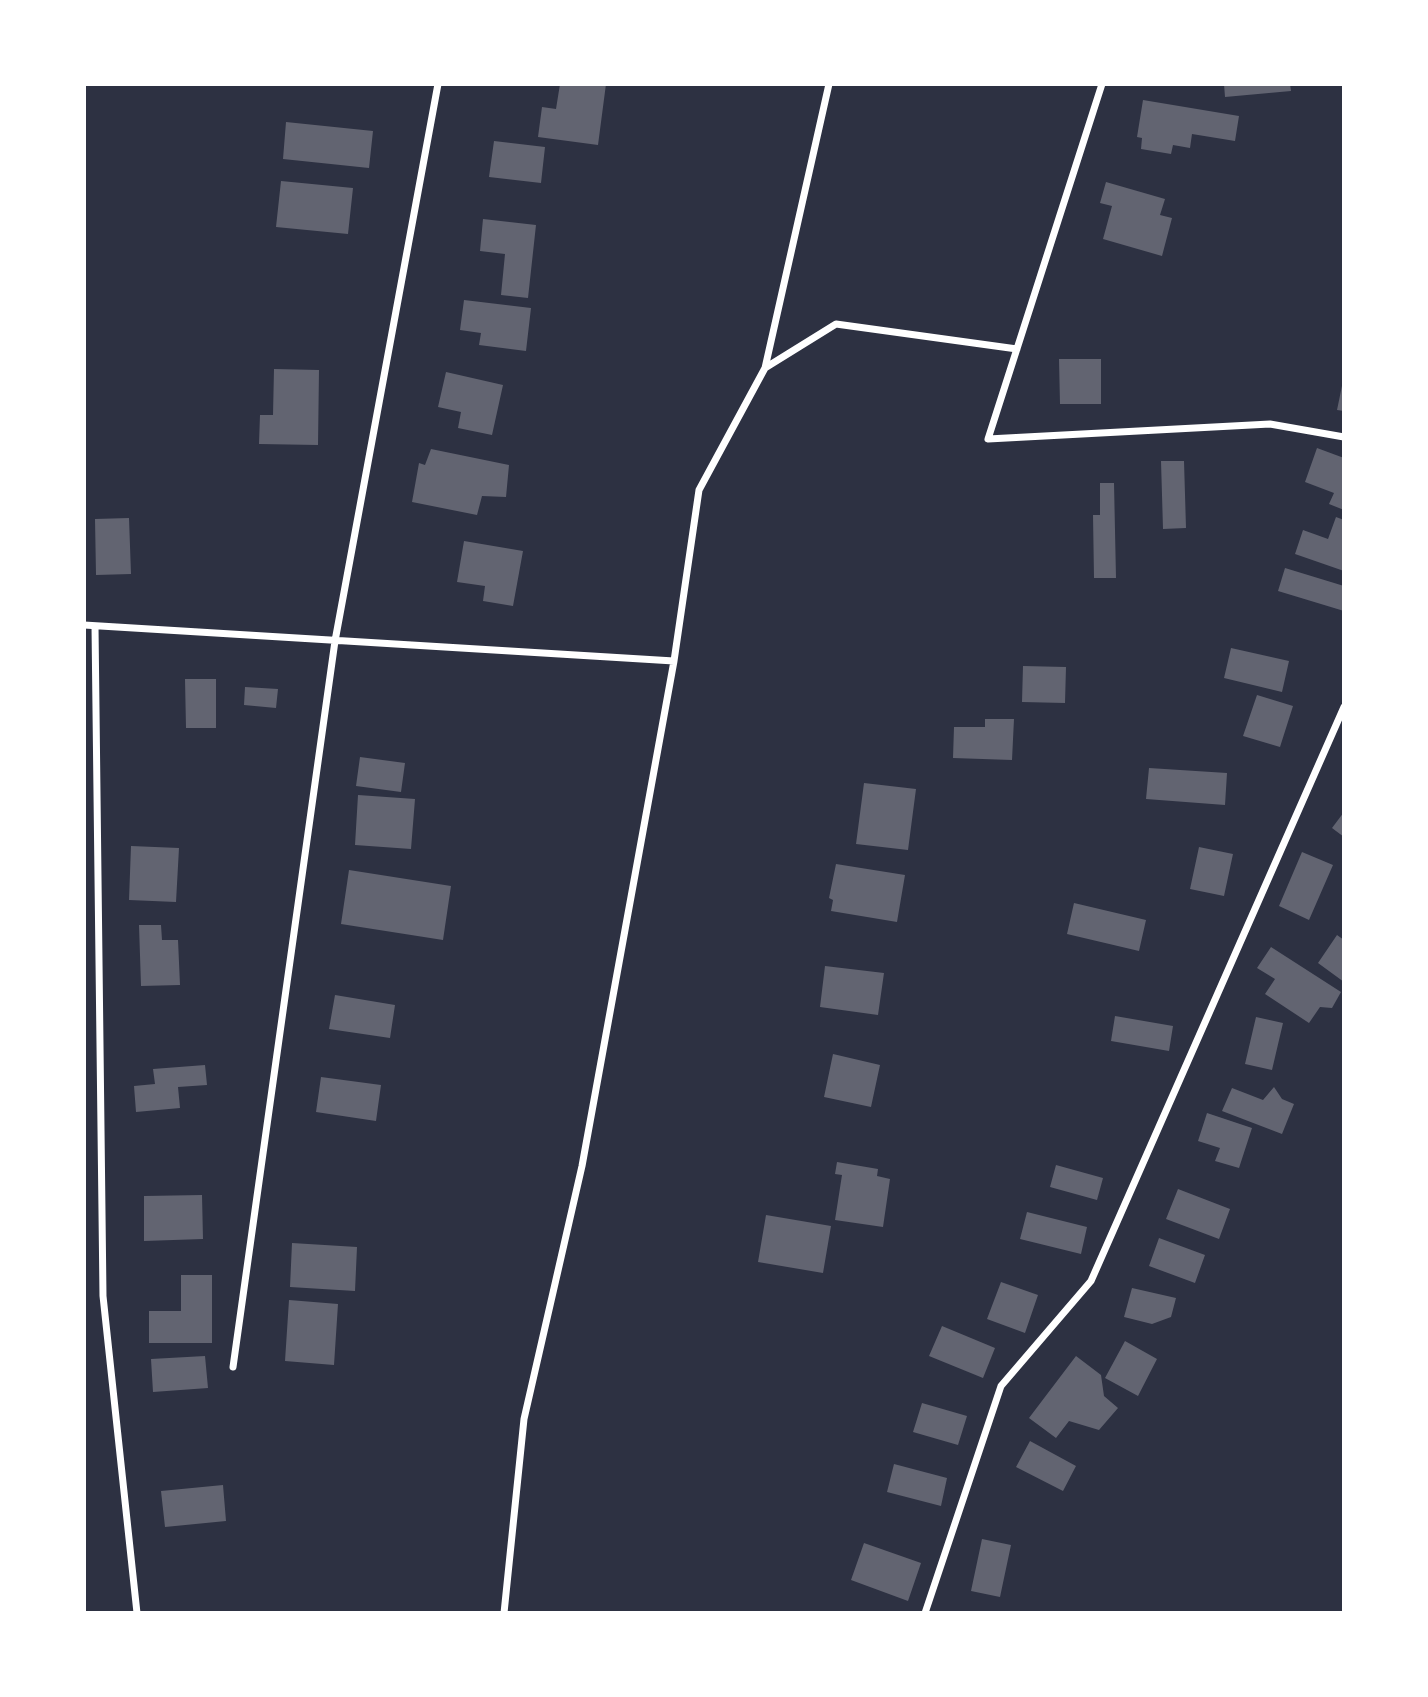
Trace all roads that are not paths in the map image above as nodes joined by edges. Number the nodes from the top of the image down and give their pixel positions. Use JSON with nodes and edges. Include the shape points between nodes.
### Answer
{"nodes":[{"id":1,"x":438,"y":84,"type":"edge"},
{"id":2,"x":829,"y":84,"type":"edge"},
{"id":3,"x":1102,"y":84,"type":"edge"},
{"id":4,"x":1017,"y":349,"type":"junction"},
{"id":5,"x":765,"y":368,"type":"junction"},
{"id":6,"x":1344,"y":437,"type":"edge"},
{"id":7,"x":84,"y":625,"type":"edge"},
{"id":8,"x":95,"y":626,"type":"junction"},
{"id":9,"x":335,"y":640,"type":"junction"},
{"id":10,"x":674,"y":661,"type":"junction"},
{"id":11,"x":1344,"y":707,"type":"edge"},
{"id":12,"x":233,"y":1367,"type":"dead end"},
{"id":13,"x":137,"y":1613,"type":"edge"},
{"id":14,"x":504,"y":1613,"type":"edge"},
{"id":15,"x":925,"y":1613,"type":"edge"}],
"edges":[{"from":1,"to":9,"type":"street"},
{"from":2,"to":5,"type":"street"},
{"from":3,"to":4,"type":"street"},
{"from":4,"to":5,"type":"street","via":[[835,324]]},
{"from":4,"to":6,"type":"street","via":[[988,439],[1270,424]]},
{"from":5,"to":10,"type":"street","via":[[699,490]]},
{"from":7,"to":8,"type":"street"},
{"from":8,"to":9,"type":"street"},
{"from":8,"to":13,"type":"street","via":[[103,1296]]},
{"from":9,"to":10,"type":"street"},
{"from":9,"to":12,"type":"street"},
{"from":10,"to":14,"type":"street","via":[[582,1166],[524,1419]]},
{"from":11,"to":15,"type":"street","via":[[1091,1281],[1001,1386]]}]}
